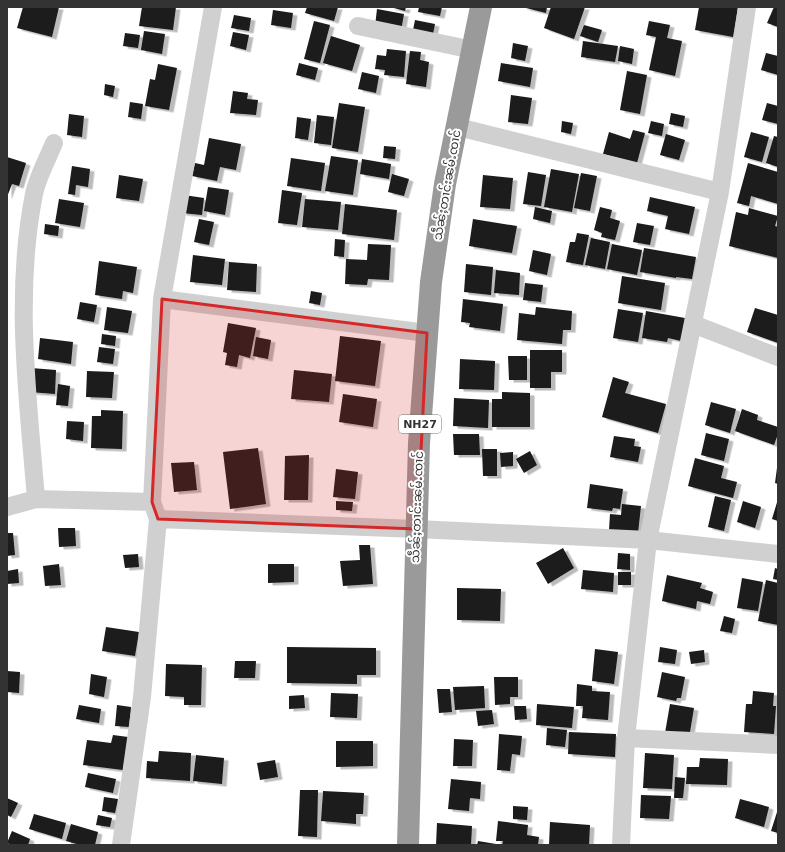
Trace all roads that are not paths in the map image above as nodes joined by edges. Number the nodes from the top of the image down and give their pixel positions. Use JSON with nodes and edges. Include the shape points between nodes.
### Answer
{"nodes":[{"id":1,"x":213,"y":7,"type":"edge"},
{"id":2,"x":481,"y":7,"type":"edge"},
{"id":3,"x":747,"y":7,"type":"edge"},
{"id":4,"x":358,"y":26,"type":"dead end"},
{"id":5,"x":473,"y":50,"type":"junction"},
{"id":6,"x":458,"y":127,"type":"junction"},
{"id":7,"x":54,"y":143,"type":"dead end"},
{"id":8,"x":720,"y":192,"type":"junction"},
{"id":9,"x":162,"y":299,"type":"junction"},
{"id":10,"x":693,"y":324,"type":"junction"},
{"id":11,"x":427,"y":333,"type":"junction"},
{"id":12,"x":778,"y":357,"type":"edge"},
{"id":13,"x":36,"y":499,"type":"junction"},
{"id":14,"x":152,"y":502,"type":"junction"},
{"id":15,"x":7,"y":506,"type":"edge"},
{"id":16,"x":158,"y":519,"type":"junction"},
{"id":17,"x":416,"y":529,"type":"junction"},
{"id":18,"x":648,"y":540,"type":"junction"},
{"id":19,"x":778,"y":554,"type":"edge"},
{"id":20,"x":626,"y":738,"type":"junction"},
{"id":21,"x":778,"y":745,"type":"edge"},
{"id":22,"x":121,"y":845,"type":"edge"},
{"id":23,"x":408,"y":845,"type":"edge"},
{"id":24,"x":621,"y":845,"type":"edge"}],
"edges":[{"from":1,"to":9,"type":"street"},
{"from":2,"to":5,"type":"highway","name":"သဵၼ်ႈတၢင်းၼမ်ႉၸၢင်","number":"NH27"},
{"from":3,"to":8,"type":"street"},
{"from":4,"to":5,"type":"street"},
{"from":5,"to":6,"type":"highway","name":"သဵၼ်ႈတၢင်းၼမ်ႉၸၢင်","number":"NH27"},
{"from":6,"to":8,"type":"street"},
{"from":6,"to":11,"type":"highway","name":"သဵၼ်ႈတၢင်းၼမ်ႉၸၢင်","number":"NH27","via":[[445,184],[431,282]]},
{"from":7,"to":13,"type":"street","via":[[35,192],[26,251],[23,308],[24,353]]},
{"from":8,"to":10,"type":"street"},
{"from":9,"to":11,"type":"street"},
{"from":9,"to":14,"type":"street"},
{"from":10,"to":12,"type":"street"},
{"from":10,"to":18,"type":"street"},
{"from":11,"to":17,"type":"highway","name":"သဵၼ်ႈတၢင်းၼမ်ႉၸၢင်","number":"NH27"},
{"from":13,"to":14,"type":"street"},
{"from":13,"to":15,"type":"street"},
{"from":14,"to":16,"type":"street"},
{"from":16,"to":17,"type":"street"},
{"from":16,"to":22,"type":"street","via":[[142,697]]},
{"from":17,"to":18,"type":"street"},
{"from":17,"to":23,"type":"highway","name":"သဵၼ်ႈတၢင်းၼမ်ႉၸၢင်","number":"NH27"},
{"from":18,"to":19,"type":"street"},
{"from":18,"to":20,"type":"street"},
{"from":20,"to":21,"type":"street"},
{"from":20,"to":24,"type":"street"}]}
